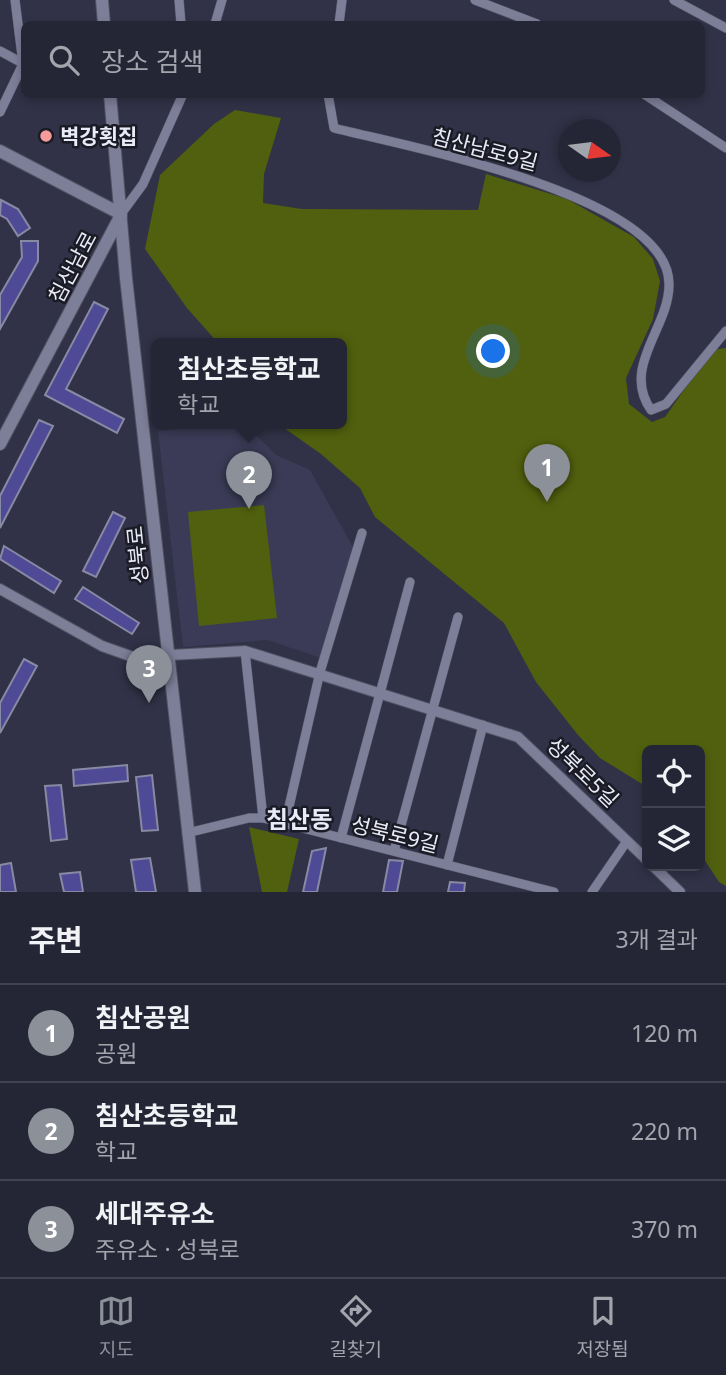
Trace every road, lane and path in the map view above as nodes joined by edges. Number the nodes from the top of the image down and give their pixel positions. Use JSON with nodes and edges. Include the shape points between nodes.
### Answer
{"nodes":[{"id":1,"x":15,"y":0,"type":"edge"},
{"id":2,"x":102,"y":0,"type":"edge"},
{"id":3,"x":179,"y":0,"type":"edge"},
{"id":4,"x":222,"y":0,"type":"edge"},
{"id":5,"x":342,"y":0,"type":"edge"},
{"id":6,"x":475,"y":0,"type":"edge"},
{"id":7,"x":674,"y":0,"type":"edge"},
{"id":8,"x":685,"y":3,"type":"edge"},
{"id":9,"x":104,"y":21,"type":"edge"},
{"id":10,"x":181,"y":21,"type":"edge"},
{"id":11,"x":216,"y":21,"type":"edge"},
{"id":12,"x":339,"y":21,"type":"edge"},
{"id":13,"x":529,"y":21,"type":"edge"},
{"id":14,"x":726,"y":28,"type":"edge"},
{"id":15,"x":21,"y":43,"type":"edge"},
{"id":16,"x":0,"y":51,"type":"edge"},
{"id":17,"x":21,"y":62,"type":"edge"},
{"id":18,"x":21,"y":70,"type":"edge"},
{"id":19,"x":110,"y":98,"type":"edge"},
{"id":20,"x":181,"y":98,"type":"edge"},
{"id":21,"x":329,"y":98,"type":"edge"},
{"id":22,"x":650,"y":98,"type":"edge"},
{"id":23,"x":0,"y":112,"type":"edge"},
{"id":24,"x":726,"y":148,"type":"edge"},
{"id":25,"x":0,"y":151,"type":"edge"},
{"id":26,"x":121,"y":214,"type":"junction"},
{"id":27,"x":726,"y":331,"type":"edge"},
{"id":28,"x":0,"y":444,"type":"edge"},
{"id":29,"x":362,"y":533,"type":"dead end"},
{"id":30,"x":410,"y":582,"type":"dead end"},
{"id":31,"x":0,"y":589,"type":"edge"},
{"id":32,"x":458,"y":617,"type":"dead end"},
{"id":33,"x":245,"y":651,"type":"junction"},
{"id":34,"x":167,"y":658,"type":"junction"},
{"id":35,"x":320,"y":673,"type":"junction"},
{"id":36,"x":380,"y":692,"type":"junction"},
{"id":37,"x":433,"y":709,"type":"junction"},
{"id":38,"x":483,"y":725,"type":"junction"},
{"id":39,"x":263,"y":818,"type":"junction"},
{"id":40,"x":285,"y":824,"type":"junction"},
{"id":41,"x":187,"y":833,"type":"junction"},
{"id":42,"x":341,"y":838,"type":"junction"},
{"id":43,"x":627,"y":841,"type":"junction"},
{"id":44,"x":394,"y":851,"type":"junction"},
{"id":45,"x":642,"y":855,"type":"edge"},
{"id":46,"x":447,"y":865,"type":"junction"},
{"id":47,"x":658,"y":871,"type":"edge"},
{"id":48,"x":195,"y":892,"type":"edge"},
{"id":49,"x":554,"y":892,"type":"edge"},
{"id":50,"x":592,"y":892,"type":"edge"},
{"id":51,"x":680,"y":892,"type":"edge"}],
"edges":[{"from":1,"to":15,"type":"street"},
{"from":2,"to":9,"type":"main road"},
{"from":3,"to":10,"type":"street"},
{"from":4,"to":11,"type":"street"},
{"from":5,"to":12,"type":"street"},
{"from":6,"to":13,"type":"street"},
{"from":7,"to":8,"type":"street"},
{"from":8,"to":14,"type":"street"},
{"from":16,"to":17,"type":"street"},
{"from":18,"to":23,"type":"street"},
{"from":19,"to":26,"type":"main road"},
{"from":20,"to":26,"type":"street","via":[[143,184]]},
{"from":21,"to":27,"type":"street","name":"침산남로9길","via":[[334,128],[544,183],[649,239],[667,269],[670,286],[640,379],[642,397],[651,410],[666,404]]},
{"from":22,"to":24,"type":"street"},
{"from":25,"to":26,"type":"main road"},
{"from":26,"to":28,"type":"main road","name":"침산남로"},
{"from":26,"to":34,"type":"main road","name":"성북로"},
{"from":29,"to":35,"type":"street"},
{"from":30,"to":36,"type":"street"},
{"from":31,"to":34,"type":"street","name":"성북로5길","via":[[102,646],[133,657]]},
{"from":32,"to":37,"type":"street"},
{"from":33,"to":34,"type":"street","name":"성북로5길"},
{"from":33,"to":35,"type":"street","name":"성북로5길"},
{"from":33,"to":39,"type":"street"},
{"from":34,"to":41,"type":"main road","name":"성북로"},
{"from":35,"to":36,"type":"street","name":"성북로5길"},
{"from":35,"to":40,"type":"street"},
{"from":36,"to":37,"type":"street","name":"성북로5길"},
{"from":36,"to":42,"type":"street"},
{"from":37,"to":38,"type":"street","name":"성북로5길"},
{"from":37,"to":44,"type":"street"},
{"from":38,"to":43,"type":"street","name":"성북로5길","via":[[518,737]]},
{"from":38,"to":46,"type":"street"},
{"from":39,"to":40,"type":"street","name":"성북로9길"},
{"from":39,"to":41,"type":"street","name":"성북로9길"},
{"from":40,"to":42,"type":"street","name":"성북로9길"},
{"from":41,"to":48,"type":"main road","name":"성북로"},
{"from":42,"to":44,"type":"street","name":"성북로9길"},
{"from":43,"to":45,"type":"street","name":"성북로5길"},
{"from":43,"to":50,"type":"street"},
{"from":44,"to":46,"type":"street","name":"성북로9길"},
{"from":46,"to":49,"type":"street","name":"성북로9길"},
{"from":47,"to":51,"type":"street"}]}
